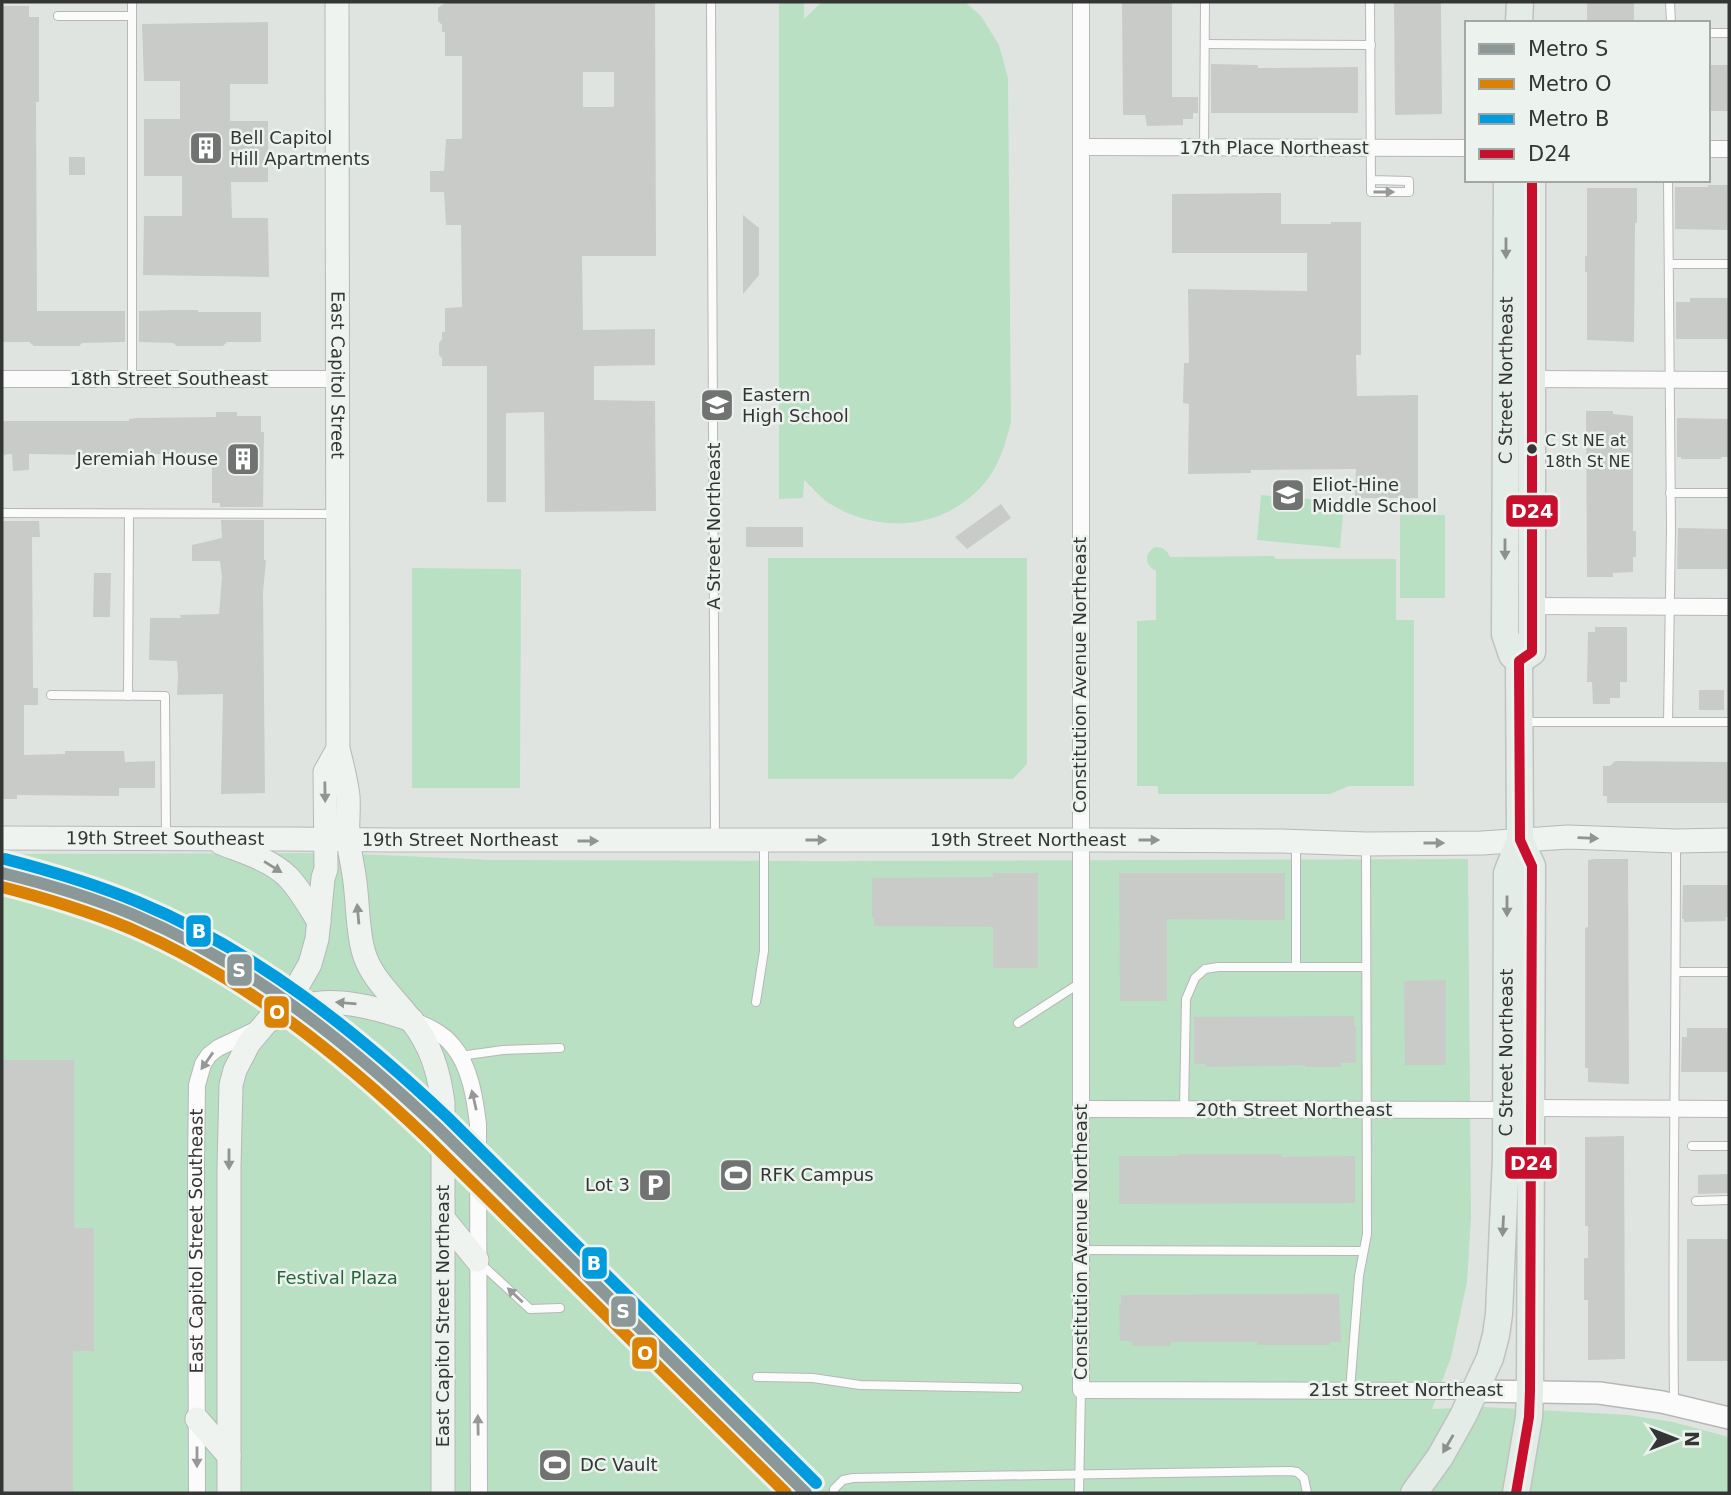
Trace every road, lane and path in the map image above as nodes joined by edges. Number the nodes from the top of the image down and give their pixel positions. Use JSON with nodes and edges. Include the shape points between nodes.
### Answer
{"nodes":[{"id":1,"x":132,"y":2,"type":"edge"},
{"id":2,"x":337,"y":2,"type":"edge"},
{"id":3,"x":710,"y":2,"type":"edge"},
{"id":4,"x":1081,"y":2,"type":"edge"},
{"id":5,"x":1205,"y":2,"type":"edge"},
{"id":6,"x":1370,"y":2,"type":"edge"},
{"id":7,"x":1520,"y":2,"type":"edge"},
{"id":8,"x":1670,"y":2,"type":"edge"},
{"id":9,"x":58,"y":16,"type":"dead end"},
{"id":10,"x":132,"y":16,"type":"junction"},
{"id":11,"x":1520,"y":21,"type":"edge"},
{"id":12,"x":1671,"y":21,"type":"edge"},
{"id":13,"x":1710,"y":33,"type":"edge"},
{"id":14,"x":1729,"y":33,"type":"edge"},
{"id":15,"x":1205,"y":44,"type":"junction"},
{"id":16,"x":1371,"y":45,"type":"junction"},
{"id":17,"x":1081,"y":147,"type":"junction"},
{"id":18,"x":1204,"y":148,"type":"junction"},
{"id":19,"x":1371,"y":148,"type":"junction"},
{"id":20,"x":1465,"y":148,"type":"edge"},
{"id":21,"x":1710,"y":149,"type":"edge"},
{"id":22,"x":1729,"y":149,"type":"edge"},
{"id":23,"x":1371,"y":180,"type":"dead end"},
{"id":24,"x":1507,"y":182,"type":"edge"},
{"id":25,"x":1532,"y":182,"type":"edge"},
{"id":26,"x":1668,"y":182,"type":"edge"},
{"id":27,"x":1669,"y":264,"type":"junction"},
{"id":28,"x":1729,"y":264,"type":"edge"},
{"id":29,"x":2,"y":379,"type":"edge"},
{"id":30,"x":132,"y":379,"type":"junction"},
{"id":31,"x":337,"y":379,"type":"junction"},
{"id":32,"x":1531,"y":379,"type":"junction"},
{"id":33,"x":1669,"y":380,"type":"junction"},
{"id":34,"x":1729,"y":380,"type":"edge"},
{"id":35,"x":1670,"y":493,"type":"junction"},
{"id":36,"x":1729,"y":493,"type":"edge"},
{"id":37,"x":2,"y":513,"type":"edge"},
{"id":38,"x":129,"y":514,"type":"junction"},
{"id":39,"x":337,"y":514,"type":"junction"},
{"id":40,"x":1531,"y":606,"type":"junction"},
{"id":41,"x":1670,"y":607,"type":"junction"},
{"id":42,"x":1729,"y":607,"type":"edge"},
{"id":43,"x":1519,"y":661,"type":"junction"},
{"id":44,"x":51,"y":695,"type":"dead end"},
{"id":45,"x":128,"y":696,"type":"junction"},
{"id":46,"x":1519,"y":722,"type":"junction"},
{"id":47,"x":1668,"y":722,"type":"junction"},
{"id":48,"x":1729,"y":722,"type":"edge"},
{"id":49,"x":338,"y":749,"type":"joint"},
{"id":50,"x":2,"y":838,"type":"edge"},
{"id":51,"x":166,"y":838,"type":"junction"},
{"id":52,"x":211,"y":839,"type":"junction"},
{"id":53,"x":337,"y":839,"type":"junction"},
{"id":54,"x":764,"y":840,"type":"junction"},
{"id":55,"x":1080,"y":840,"type":"junction"},
{"id":56,"x":1520,"y":840,"type":"junction"},
{"id":57,"x":1729,"y":840,"type":"edge"},
{"id":58,"x":715,"y":841,"type":"junction"},
{"id":59,"x":1296,"y":841,"type":"junction"},
{"id":60,"x":1676,"y":841,"type":"junction"},
{"id":61,"x":1366,"y":844,"type":"junction"},
{"id":62,"x":319,"y":922,"type":"junction"},
{"id":63,"x":1296,"y":967,"type":"junction"},
{"id":64,"x":1366,"y":967,"type":"junction"},
{"id":65,"x":1677,"y":972,"type":"junction"},
{"id":66,"x":1729,"y":972,"type":"edge"},
{"id":67,"x":1080,"y":983,"type":"junction"},
{"id":68,"x":756,"y":1002,"type":"dead end"},
{"id":69,"x":412,"y":1020,"type":"junction"},
{"id":70,"x":1018,"y":1023,"type":"dead end"},
{"id":71,"x":264,"y":1026,"type":"junction"},
{"id":72,"x":560,"y":1048,"type":"dead end"},
{"id":73,"x":460,"y":1056,"type":"junction"},
{"id":74,"x":1081,"y":1109,"type":"junction"},
{"id":75,"x":1366,"y":1109,"type":"junction"},
{"id":76,"x":1518,"y":1109,"type":"junction"},
{"id":77,"x":1674,"y":1109,"type":"junction"},
{"id":78,"x":1729,"y":1109,"type":"edge"},
{"id":79,"x":1184,"y":1110,"type":"junction"},
{"id":80,"x":1692,"y":1146,"type":"dead end"},
{"id":81,"x":1729,"y":1146,"type":"edge"},
{"id":82,"x":1729,"y":1200,"type":"edge"},
{"id":83,"x":1696,"y":1201,"type":"dead end"},
{"id":84,"x":443,"y":1218,"type":"junction"},
{"id":85,"x":1081,"y":1250,"type":"junction"},
{"id":86,"x":1363,"y":1251,"type":"junction"},
{"id":87,"x":477,"y":1260,"type":"junction"},
{"id":88,"x":560,"y":1308,"type":"dead end"},
{"id":89,"x":757,"y":1377,"type":"dead end"},
{"id":90,"x":1018,"y":1388,"type":"dead end"},
{"id":91,"x":1081,"y":1390,"type":"junction"},
{"id":92,"x":1350,"y":1390,"type":"junction"},
{"id":93,"x":1476,"y":1391,"type":"junction"},
{"id":94,"x":1530,"y":1391,"type":"junction"},
{"id":95,"x":1674,"y":1405,"type":"junction"},
{"id":96,"x":1728,"y":1417,"type":"edge"},
{"id":97,"x":197,"y":1419,"type":"junction"},
{"id":98,"x":229,"y":1456,"type":"junction"},
{"id":99,"x":1079,"y":1474,"type":"junction"},
{"id":100,"x":197,"y":1493,"type":"edge"},
{"id":101,"x":229,"y":1493,"type":"edge"},
{"id":102,"x":443,"y":1493,"type":"edge"},
{"id":103,"x":479,"y":1493,"type":"edge"},
{"id":104,"x":834,"y":1493,"type":"edge"},
{"id":105,"x":1079,"y":1493,"type":"edge"},
{"id":106,"x":1307,"y":1493,"type":"edge"},
{"id":107,"x":1414,"y":1493,"type":"edge"},
{"id":108,"x":1516,"y":1493,"type":"edge"}],
"edges":[{"from":1,"to":10,"type":"lane"},
{"from":2,"to":31,"type":"main road","name":"East Capitol Street"},
{"from":3,"to":58,"type":"lane","name":"A Street Northeast"},
{"from":4,"to":17,"type":"street","name":"Constitution Avenue Northeast"},
{"from":5,"to":15,"type":"lane"},
{"from":6,"to":16,"type":"lane"},
{"from":7,"to":11,"type":"main road"},
{"from":8,"to":12,"type":"lane"},
{"from":9,"to":10,"type":"lane"},
{"from":10,"to":30,"type":"lane"},
{"from":13,"to":14,"type":"lane"},
{"from":15,"to":16,"type":"lane"},
{"from":15,"to":18,"type":"lane"},
{"from":16,"to":19,"type":"lane"},
{"from":17,"to":18,"type":"street","name":"17th Place Northeast"},
{"from":17,"to":55,"type":"street","name":"Constitution Avenue Northeast"},
{"from":18,"to":19,"type":"street","name":"17th Place Northeast"},
{"from":19,"to":20,"type":"street","name":"17th Place Northeast"},
{"from":19,"to":23,"type":"lane"},
{"from":21,"to":22,"type":"street"},
{"from":24,"to":43,"type":"main road","name":"C Street Northeast","one_way":true,"via":[[1505,634]]},
{"from":25,"to":32,"type":"main road","name":"C Street Northeast"},
{"from":26,"to":27,"type":"lane"},
{"from":27,"to":28,"type":"lane"},
{"from":27,"to":33,"type":"lane"},
{"from":29,"to":30,"type":"street","name":"18th Street Southeast"},
{"from":30,"to":31,"type":"street","name":"18th Street Southeast"},
{"from":31,"to":39,"type":"main road","name":"East Capitol Street"},
{"from":32,"to":33,"type":"street"},
{"from":32,"to":40,"type":"main road","name":"C Street Northeast"},
{"from":33,"to":34,"type":"street"},
{"from":33,"to":35,"type":"lane"},
{"from":35,"to":36,"type":"lane"},
{"from":35,"to":41,"type":"lane"},
{"from":37,"to":38,"type":"lane"},
{"from":38,"to":39,"type":"lane"},
{"from":38,"to":45,"type":"lane"},
{"from":39,"to":49,"type":"main road","name":"East Capitol Street"},
{"from":40,"to":41,"type":"street"},
{"from":40,"to":43,"type":"main road","name":"C Street Northeast","via":[[1532,652]]},
{"from":41,"to":42,"type":"street"},
{"from":41,"to":47,"type":"lane"},
{"from":43,"to":46,"type":"main road","name":"C Street Northeast"},
{"from":44,"to":45,"type":"lane"},
{"from":45,"to":51,"type":"lane","via":[[165,696]]},
{"from":46,"to":47,"type":"lane"},
{"from":46,"to":56,"type":"main road","name":"C Street Northeast"},
{"from":47,"to":48,"type":"lane"},
{"from":49,"to":53,"type":"main road","name":"East Capitol Street Northeast","via":[[347,794]]},
{"from":50,"to":51,"type":"main road","name":"19th Street Southeast"},
{"from":51,"to":52,"type":"main road","name":"19th Street Southeast"},
{"from":52,"to":53,"type":"main road","name":"19th Street Southeast"},
{"from":52,"to":62,"type":"main road","one_way":true,"via":[[280,870],[301,892]]},
{"from":53,"to":58,"type":"main road","name":"19th Street Northeast","one_way":true},
{"from":53,"to":62,"type":"main road","name":"East Capitol Street Southeast","via":[[323,878]]},
{"from":69,"to":53,"type":"main road","name":"East Capitol Street Northeast","one_way":true,"via":[[367,961],[356,888]]},
{"from":54,"to":55,"type":"main road","name":"19th Street Northeast","one_way":true},
{"from":54,"to":58,"type":"main road","name":"19th Street Northeast"},
{"from":54,"to":68,"type":"lane","via":[[764,951]]},
{"from":55,"to":59,"type":"main road","name":"19th Street Northeast","one_way":true},
{"from":55,"to":67,"type":"street","name":"Constitution Avenue Northeast"},
{"from":56,"to":60,"type":"main road","name":"19th Street Northeast","one_way":true},
{"from":61,"to":56,"type":"main road","name":"19th Street Northeast","one_way":true},
{"from":56,"to":76,"type":"main road","name":"C Street Northeast","via":[[1532,866]]},
{"from":57,"to":60,"type":"main road","name":"19th Street Northeast"},
{"from":59,"to":61,"type":"main road","name":"19th Street Northeast"},
{"from":59,"to":63,"type":"lane"},
{"from":60,"to":65,"type":"lane"},
{"from":61,"to":64,"type":"lane"},
{"from":62,"to":71,"type":"main road","name":"East Capitol Street Southeast","via":[[315,951],[304,976]]},
{"from":63,"to":64,"type":"lane"},
{"from":63,"to":79,"type":"lane","via":[[1211,968],[1195,978],[1185,1007]]},
{"from":64,"to":75,"type":"lane"},
{"from":65,"to":66,"type":"lane"},
{"from":65,"to":77,"type":"lane"},
{"from":67,"to":70,"type":"lane"},
{"from":67,"to":74,"type":"street","name":"Constitution Avenue Northeast"},
{"from":69,"to":71,"type":"main road","one_way":true,"via":[[338,1002],[295,1009]]},
{"from":69,"to":73,"type":"street","name":"East Capitol Street Northeast","via":[[447,1039]]},
{"from":69,"to":84,"type":"main road","name":"East Capitol Street Northeast","via":[[434,1058],[441,1087]]},
{"from":71,"to":97,"type":"street","name":"East Capitol Street Southeast","one_way":true,"via":[[209,1055],[197,1085]]},
{"from":71,"to":98,"type":"main road","name":"East Capitol Street Southeast","one_way":true,"via":[[241,1056],[231,1085]]},
{"from":72,"to":73,"type":"lane"},
{"from":87,"to":73,"type":"street","name":"East Capitol Street Northeast","one_way":true,"via":[[478,1124]]},
{"from":74,"to":79,"type":"street","name":"20th Street Northeast"},
{"from":74,"to":85,"type":"street","name":"Constitution Avenue Northeast"},
{"from":75,"to":76,"type":"street","name":"20th Street Northeast"},
{"from":75,"to":79,"type":"street","name":"20th Street Northeast"},
{"from":75,"to":86,"type":"lane","via":[[1367,1234]]},
{"from":76,"to":77,"type":"street","name":"20th Street Northeast"},
{"from":76,"to":93,"type":"main road","name":"C Street Northeast","one_way":true,"via":[[1499,1314],[1493,1350]]},
{"from":76,"to":94,"type":"main road","name":"C Street Northeast"},
{"from":77,"to":78,"type":"street","name":"20th Street Northeast"},
{"from":77,"to":95,"type":"lane"},
{"from":80,"to":81,"type":"lane"},
{"from":82,"to":83,"type":"lane"},
{"from":84,"to":87,"type":"main road"},
{"from":84,"to":102,"type":"main road","name":"East Capitol Street Northeast"},
{"from":85,"to":86,"type":"lane"},
{"from":85,"to":91,"type":"street","name":"Constitution Avenue Northeast"},
{"from":86,"to":92,"type":"lane"},
{"from":88,"to":87,"type":"lane","one_way":true,"via":[[530,1309]]},
{"from":103,"to":87,"type":"street","name":"East Capitol Street Northeast","one_way":true},
{"from":89,"to":90,"type":"lane","via":[[860,1385]]},
{"from":91,"to":92,"type":"street","name":"21st Street Northeast"},
{"from":91,"to":99,"type":"lane"},
{"from":92,"to":93,"type":"street","name":"21st Street Northeast"},
{"from":93,"to":94,"type":"street","name":"21st Street Northeast"},
{"from":93,"to":107,"type":"main road","name":"C Street Northeast","one_way":true,"via":[[1440,1457]]},
{"from":94,"to":95,"type":"street","name":"21st Street Northeast","via":[[1599,1393]]},
{"from":94,"to":108,"type":"main road","name":"C Street Northeast","via":[[1530,1418]]},
{"from":95,"to":96,"type":"street","name":"21st Street Northeast"},
{"from":97,"to":98,"type":"main road"},
{"from":97,"to":100,"type":"street","name":"East Capitol Street Southeast","one_way":true},
{"from":98,"to":101,"type":"main road","name":"East Capitol Street Southeast"},
{"from":99,"to":104,"type":"lane","via":[[853,1478],[843,1480]]},
{"from":99,"to":105,"type":"lane"},
{"from":99,"to":106,"type":"lane","via":[[1290,1471],[1304,1478]]}]}
